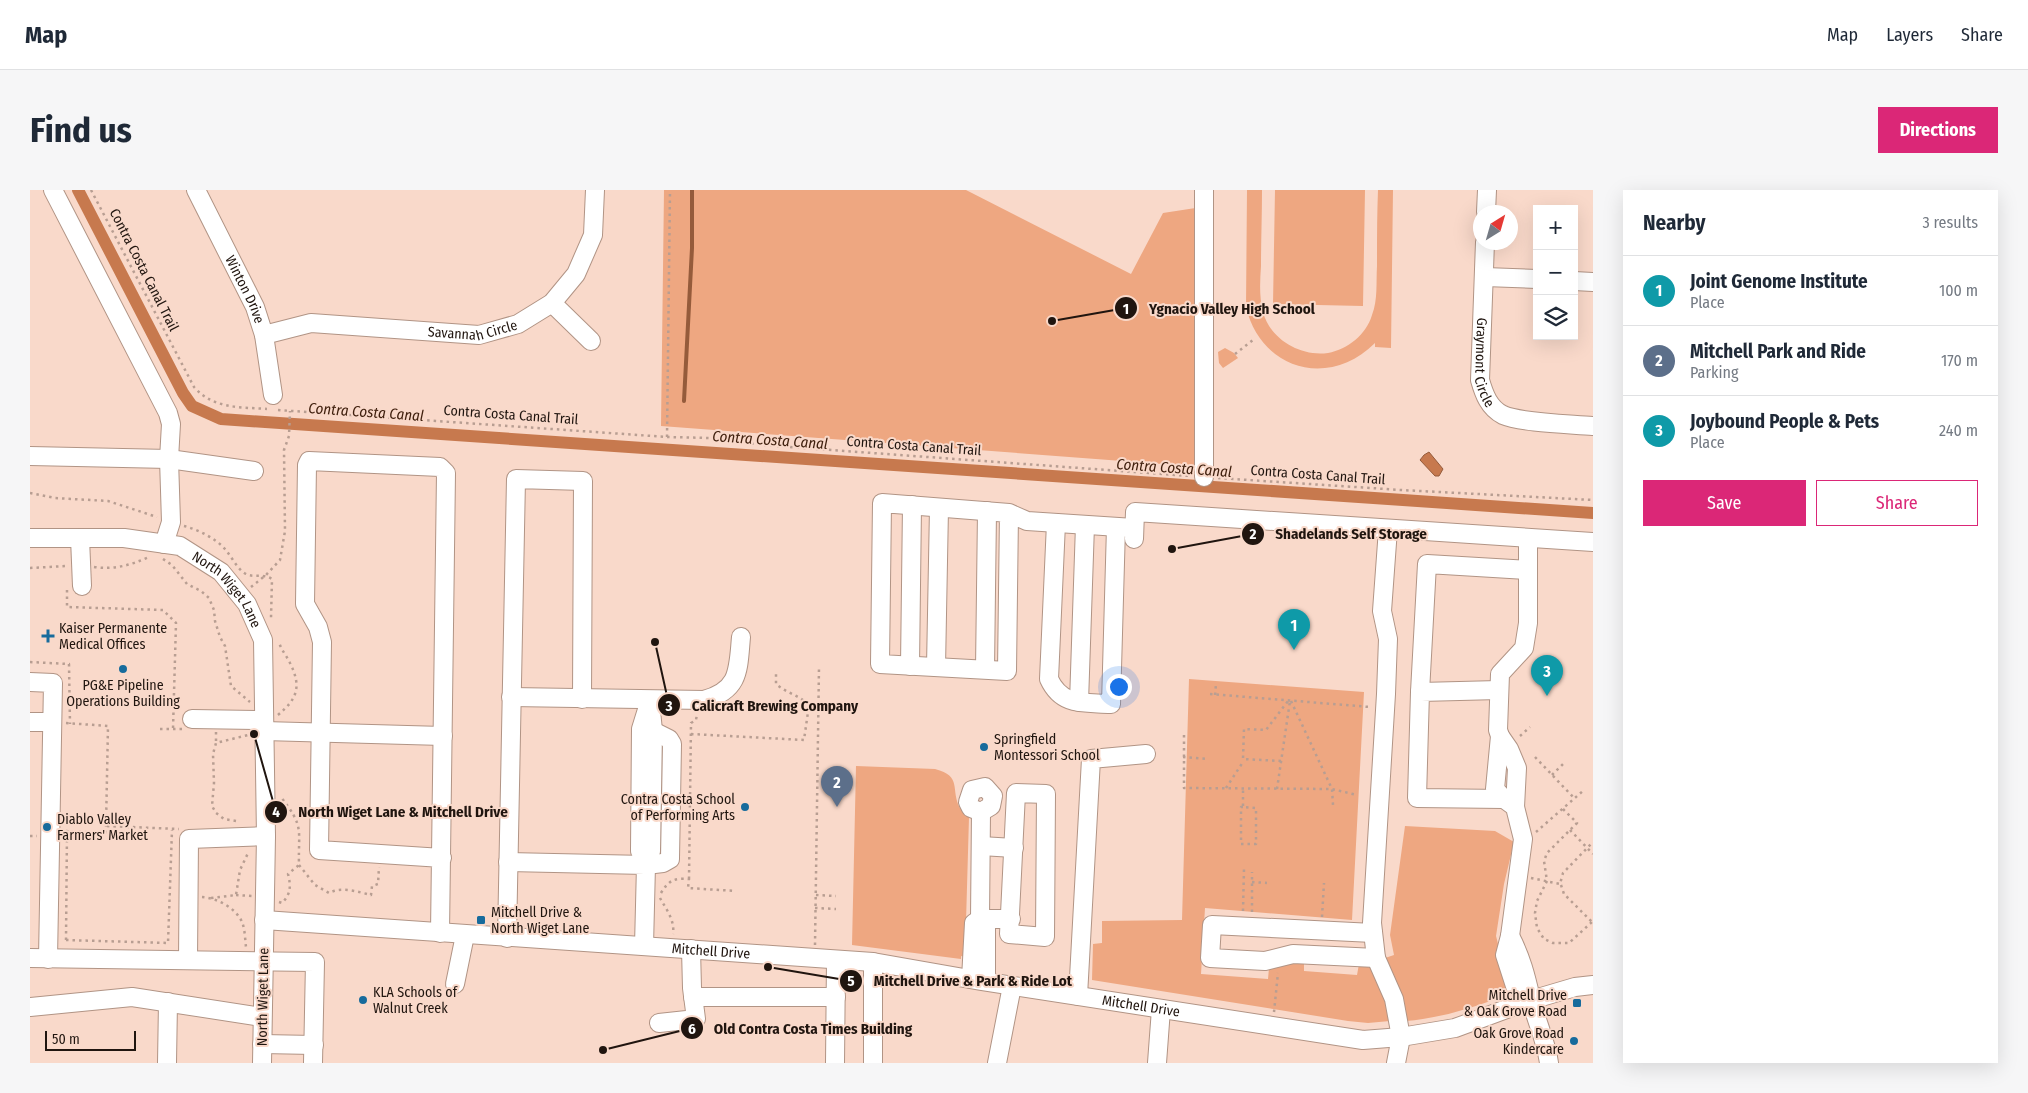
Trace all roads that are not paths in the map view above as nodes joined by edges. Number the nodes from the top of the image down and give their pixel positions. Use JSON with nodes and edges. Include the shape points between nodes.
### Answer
{"nodes":[{"id":1,"x":53,"y":190,"type":"edge"},
{"id":2,"x":196,"y":190,"type":"edge"},
{"id":3,"x":595,"y":190,"type":"edge"},
{"id":4,"x":1204,"y":190,"type":"edge"},
{"id":5,"x":1487,"y":190,"type":"edge"},
{"id":6,"x":1486,"y":205,"type":"edge"},
{"id":7,"x":1485,"y":250,"type":"edge"},
{"id":8,"x":1485,"y":277,"type":"junction"},
{"id":9,"x":1533,"y":279,"type":"edge"},
{"id":10,"x":1578,"y":281,"type":"edge"},
{"id":11,"x":1593,"y":282,"type":"edge"},
{"id":12,"x":552,"y":303,"type":"junction"},
{"id":13,"x":264,"y":335,"type":"junction"},
{"id":14,"x":591,"y":341,"type":"dead end"},
{"id":15,"x":273,"y":395,"type":"dead end"},
{"id":16,"x":1593,"y":426,"type":"edge"},
{"id":17,"x":30,"y":456,"type":"edge"},
{"id":18,"x":169,"y":459,"type":"junction"},
{"id":19,"x":254,"y":471,"type":"dead end"},
{"id":20,"x":1204,"y":477,"type":"road end"},
{"id":21,"x":912,"y":505,"type":"junction"},
{"id":22,"x":939,"y":508,"type":"junction"},
{"id":23,"x":987,"y":511,"type":"junction"},
{"id":24,"x":1009,"y":513,"type":"junction"},
{"id":25,"x":1056,"y":523,"type":"junction"},
{"id":26,"x":1085,"y":525,"type":"junction"},
{"id":27,"x":1116,"y":527,"type":"junction"},
{"id":28,"x":1388,"y":528,"type":"junction"},
{"id":29,"x":30,"y":538,"type":"edge"},
{"id":30,"x":80,"y":538,"type":"junction"},
{"id":31,"x":1528,"y":538,"type":"junction"},
{"id":32,"x":1593,"y":542,"type":"edge"},
{"id":33,"x":159,"y":552,"type":"junction"},
{"id":34,"x":1528,"y":570,"type":"junction"},
{"id":35,"x":75,"y":584,"type":"road end"},
{"id":36,"x":740,"y":637,"type":"dead end"},
{"id":37,"x":910,"y":666,"type":"junction"},
{"id":38,"x":936,"y":667,"type":"junction"},
{"id":39,"x":985,"y":669,"type":"junction"},
{"id":40,"x":30,"y":682,"type":"edge"},
{"id":41,"x":1499,"y":690,"type":"junction"},
{"id":42,"x":1420,"y":692,"type":"junction"},
{"id":43,"x":511,"y":697,"type":"junction"},
{"id":44,"x":582,"y":700,"type":"junction"},
{"id":45,"x":650,"y":700,"type":"junction"},
{"id":46,"x":1079,"y":702,"type":"junction"},
{"id":47,"x":192,"y":719,"type":"dead end"},
{"id":48,"x":30,"y":722,"type":"edge"},
{"id":49,"x":52,"y":722,"type":"junction"},
{"id":50,"x":265,"y":726,"type":"junction"},
{"id":51,"x":321,"y":734,"type":"junction"},
{"id":52,"x":443,"y":736,"type":"junction"},
{"id":53,"x":1146,"y":754,"type":"dead end"},
{"id":54,"x":1509,"y":803,"type":"junction"},
{"id":55,"x":981,"y":812,"type":"dead end"},
{"id":56,"x":258,"y":837,"type":"junction"},
{"id":57,"x":981,"y":846,"type":"junction"},
{"id":58,"x":1014,"y":848,"type":"junction"},
{"id":59,"x":442,"y":858,"type":"junction"},
{"id":60,"x":508,"y":862,"type":"junction"},
{"id":61,"x":646,"y":865,"type":"junction"},
{"id":62,"x":980,"y":919,"type":"junction"},
{"id":63,"x":264,"y":920,"type":"junction"},
{"id":64,"x":1010,"y":920,"type":"junction"},
{"id":65,"x":440,"y":933,"type":"junction"},
{"id":66,"x":1373,"y":933,"type":"junction"},
{"id":67,"x":465,"y":935,"type":"junction"},
{"id":68,"x":507,"y":938,"type":"junction"},
{"id":69,"x":644,"y":946,"type":"junction"},
{"id":70,"x":691,"y":950,"type":"junction"},
{"id":71,"x":30,"y":958,"type":"edge"},
{"id":72,"x":48,"y":958,"type":"junction"},
{"id":73,"x":1376,"y":958,"type":"junction"},
{"id":74,"x":188,"y":960,"type":"junction"},
{"id":75,"x":259,"y":960,"type":"junction"},
{"id":76,"x":836,"y":960,"type":"junction"},
{"id":77,"x":874,"y":962,"type":"junction"},
{"id":78,"x":978,"y":980,"type":"junction"},
{"id":79,"x":455,"y":984,"type":"dead end"},
{"id":80,"x":1593,"y":985,"type":"edge"},
{"id":81,"x":1012,"y":986,"type":"junction"},
{"id":82,"x":1078,"y":996,"type":"junction"},
{"id":83,"x":693,"y":997,"type":"junction"},
{"id":84,"x":836,"y":997,"type":"junction"},
{"id":85,"x":1531,"y":1000,"type":"junction"},
{"id":86,"x":168,"y":1002,"type":"junction"},
{"id":87,"x":30,"y":1007,"type":"edge"},
{"id":88,"x":1161,"y":1009,"type":"junction"},
{"id":89,"x":262,"y":1017,"type":"junction"},
{"id":90,"x":659,"y":1023,"type":"dead end"},
{"id":91,"x":1401,"y":1037,"type":"junction"},
{"id":92,"x":262,"y":1044,"type":"junction"},
{"id":93,"x":314,"y":1045,"type":"junction"},
{"id":94,"x":167,"y":1063,"type":"edge"},
{"id":95,"x":262,"y":1063,"type":"edge"},
{"id":96,"x":313,"y":1063,"type":"edge"},
{"id":97,"x":835,"y":1063,"type":"edge"},
{"id":98,"x":873,"y":1063,"type":"edge"},
{"id":99,"x":997,"y":1063,"type":"edge"},
{"id":100,"x":1157,"y":1063,"type":"edge"},
{"id":101,"x":1396,"y":1063,"type":"edge"},
{"id":102,"x":1549,"y":1063,"type":"edge"}],
"edges":[{"from":1,"to":18,"type":"street","via":[[168,413],[171,424]]},
{"from":2,"to":13,"type":"street","name":"Winton Drive","via":[[255,307]]},
{"from":3,"to":12,"type":"street","name":"Savannah Circle","via":[[593,235],[576,274]]},
{"from":4,"to":20,"type":"street"},
{"from":5,"to":6,"type":"street"},
{"from":7,"to":8,"type":"street","name":"Graymont Circle"},
{"from":8,"to":9,"type":"street"},
{"from":8,"to":16,"type":"street","name":"Graymont Circle","via":[[1480,380],[1492,407],[1503,415],[1520,419]]},
{"from":10,"to":11,"type":"street"},
{"from":12,"to":13,"type":"street","name":"Savannah Circle","via":[[518,324],[479,335],[311,323]]},
{"from":12,"to":14,"type":"street"},
{"from":13,"to":15,"type":"street","name":"Winton Drive"},
{"from":17,"to":18,"type":"street"},
{"from":18,"to":19,"type":"street"},
{"from":18,"to":33,"type":"street","via":[[171,522]]},
{"from":21,"to":22,"type":"street"},
{"from":21,"to":37,"type":"street"},
{"from":21,"to":37,"type":"street","via":[[882,503],[880,664]]},
{"from":22,"to":23,"type":"street"},
{"from":22,"to":38,"type":"street"},
{"from":23,"to":24,"type":"street"},
{"from":23,"to":39,"type":"street"},
{"from":24,"to":25,"type":"street","via":[[1027,521]]},
{"from":24,"to":39,"type":"street","via":[[1006,671]]},
{"from":25,"to":26,"type":"street"},
{"from":25,"to":46,"type":"street","via":[[1049,679],[1055,692]]},
{"from":26,"to":27,"type":"street"},
{"from":26,"to":46,"type":"street"},
{"from":27,"to":28,"type":"street","via":[[1134,533],[1135,512]]},
{"from":27,"to":46,"type":"street","via":[[1111,704]]},
{"from":28,"to":31,"type":"street"},
{"from":28,"to":66,"type":"street","via":[[1382,611],[1388,639]]},
{"from":29,"to":30,"type":"street","name":"North Wiget Lane"},
{"from":30,"to":33,"type":"street","name":"North Wiget Lane","via":[[124,538]]},
{"from":30,"to":35,"type":"street","via":[[74,570]]},
{"from":31,"to":32,"type":"street"},
{"from":31,"to":34,"type":"street"},
{"from":33,"to":50,"type":"street","name":"North Wiget Lane","via":[[180,546],[221,572],[247,604],[263,640]]},
{"from":34,"to":41,"type":"street","via":[[1528,623],[1524,648],[1500,674]]},
{"from":34,"to":42,"type":"street","via":[[1427,564]]},
{"from":36,"to":45,"type":"street","via":[[738,665],[727,690],[699,700]]},
{"from":37,"to":38,"type":"street"},
{"from":38,"to":39,"type":"street"},
{"from":40,"to":49,"type":"street","via":[[53,683]]},
{"from":41,"to":42,"type":"street"},
{"from":41,"to":54,"type":"street","via":[[1498,730],[1517,768]]},
{"from":42,"to":54,"type":"street","via":[[1417,798]]},
{"from":43,"to":44,"type":"street"},
{"from":43,"to":44,"type":"street","via":[[516,479],[583,481]]},
{"from":43,"to":60,"type":"street"},
{"from":44,"to":45,"type":"street"},
{"from":45,"to":61,"type":"street","via":[[642,729],[640,851]]},
{"from":45,"to":61,"type":"street","via":[[654,731],[672,744],[670,859]]},
{"from":47,"to":50,"type":"street"},
{"from":48,"to":49,"type":"street"},
{"from":49,"to":72,"type":"street","via":[[59,831]]},
{"from":50,"to":51,"type":"street"},
{"from":50,"to":56,"type":"street","name":"North Wiget Lane"},
{"from":51,"to":52,"type":"street"},
{"from":51,"to":52,"type":"street","via":[[322,642],[306,604],[309,461],[440,468],[446,474]]},
{"from":51,"to":59,"type":"street","via":[[319,850]]},
{"from":52,"to":59,"type":"street"},
{"from":53,"to":82,"type":"street","via":[[1091,759]]},
{"from":54,"to":85,"type":"street","via":[[1523,839],[1510,936],[1520,954]]},
{"from":55,"to":57,"type":"street"},
{"from":56,"to":63,"type":"street","name":"North Wiget Lane"},
{"from":56,"to":74,"type":"street","via":[[188,839]]},
{"from":57,"to":58,"type":"street"},
{"from":57,"to":62,"type":"street"},
{"from":58,"to":64,"type":"street"},
{"from":58,"to":64,"type":"street","via":[[1016,793],[1046,794],[1045,937],[1009,934]]},
{"from":59,"to":65,"type":"street"},
{"from":60,"to":61,"type":"street"},
{"from":60,"to":68,"type":"street"},
{"from":61,"to":69,"type":"street"},
{"from":62,"to":64,"type":"street"},
{"from":62,"to":78,"type":"street","via":[[974,923]]},
{"from":63,"to":65,"type":"street","name":"Mitchell Drive"},
{"from":63,"to":75,"type":"street","name":"North Wiget Lane"},
{"from":65,"to":67,"type":"street","name":"Mitchell Drive"},
{"from":66,"to":73,"type":"street"},
{"from":66,"to":73,"type":"street","via":[[1212,925],[1210,958],[1265,961],[1293,954]]},
{"from":67,"to":68,"type":"street","name":"Mitchell Drive"},
{"from":67,"to":79,"type":"street"},
{"from":68,"to":69,"type":"street","name":"Mitchell Drive"},
{"from":69,"to":70,"type":"street","name":"Mitchell Drive"},
{"from":70,"to":76,"type":"street","name":"Mitchell Drive"},
{"from":70,"to":83,"type":"street"},
{"from":71,"to":72,"type":"street"},
{"from":72,"to":74,"type":"street"},
{"from":73,"to":91,"type":"street","via":[[1394,999]]},
{"from":74,"to":75,"type":"street"},
{"from":75,"to":89,"type":"street","name":"North Wiget Lane"},
{"from":75,"to":93,"type":"street","via":[[316,962]]},
{"from":76,"to":77,"type":"street","name":"Mitchell Drive"},
{"from":76,"to":84,"type":"street"},
{"from":77,"to":78,"type":"street","name":"Mitchell Drive"},
{"from":77,"to":98,"type":"street"},
{"from":78,"to":81,"type":"street","name":"Mitchell Drive"},
{"from":80,"to":85,"type":"street","name":"Mitchell Drive"},
{"from":81,"to":82,"type":"street","name":"Mitchell Drive"},
{"from":81,"to":99,"type":"street"},
{"from":82,"to":88,"type":"street","name":"Mitchell Drive"},
{"from":83,"to":84,"type":"street"},
{"from":83,"to":90,"type":"street","via":[[696,1019]]},
{"from":84,"to":97,"type":"street"},
{"from":85,"to":91,"type":"street","name":"Mitchell Drive","via":[[1455,1028]]},
{"from":85,"to":102,"type":"street"},
{"from":86,"to":87,"type":"street","via":[[132,997]]},
{"from":86,"to":89,"type":"street"},
{"from":86,"to":94,"type":"street"},
{"from":88,"to":91,"type":"street","name":"Mitchell Drive","via":[[1363,1040]]},
{"from":88,"to":100,"type":"street"},
{"from":89,"to":92,"type":"street","name":"North Wiget Lane"},
{"from":91,"to":101,"type":"street"},
{"from":92,"to":93,"type":"street"},
{"from":92,"to":95,"type":"street","name":"North Wiget Lane"},
{"from":93,"to":96,"type":"street"}]}
